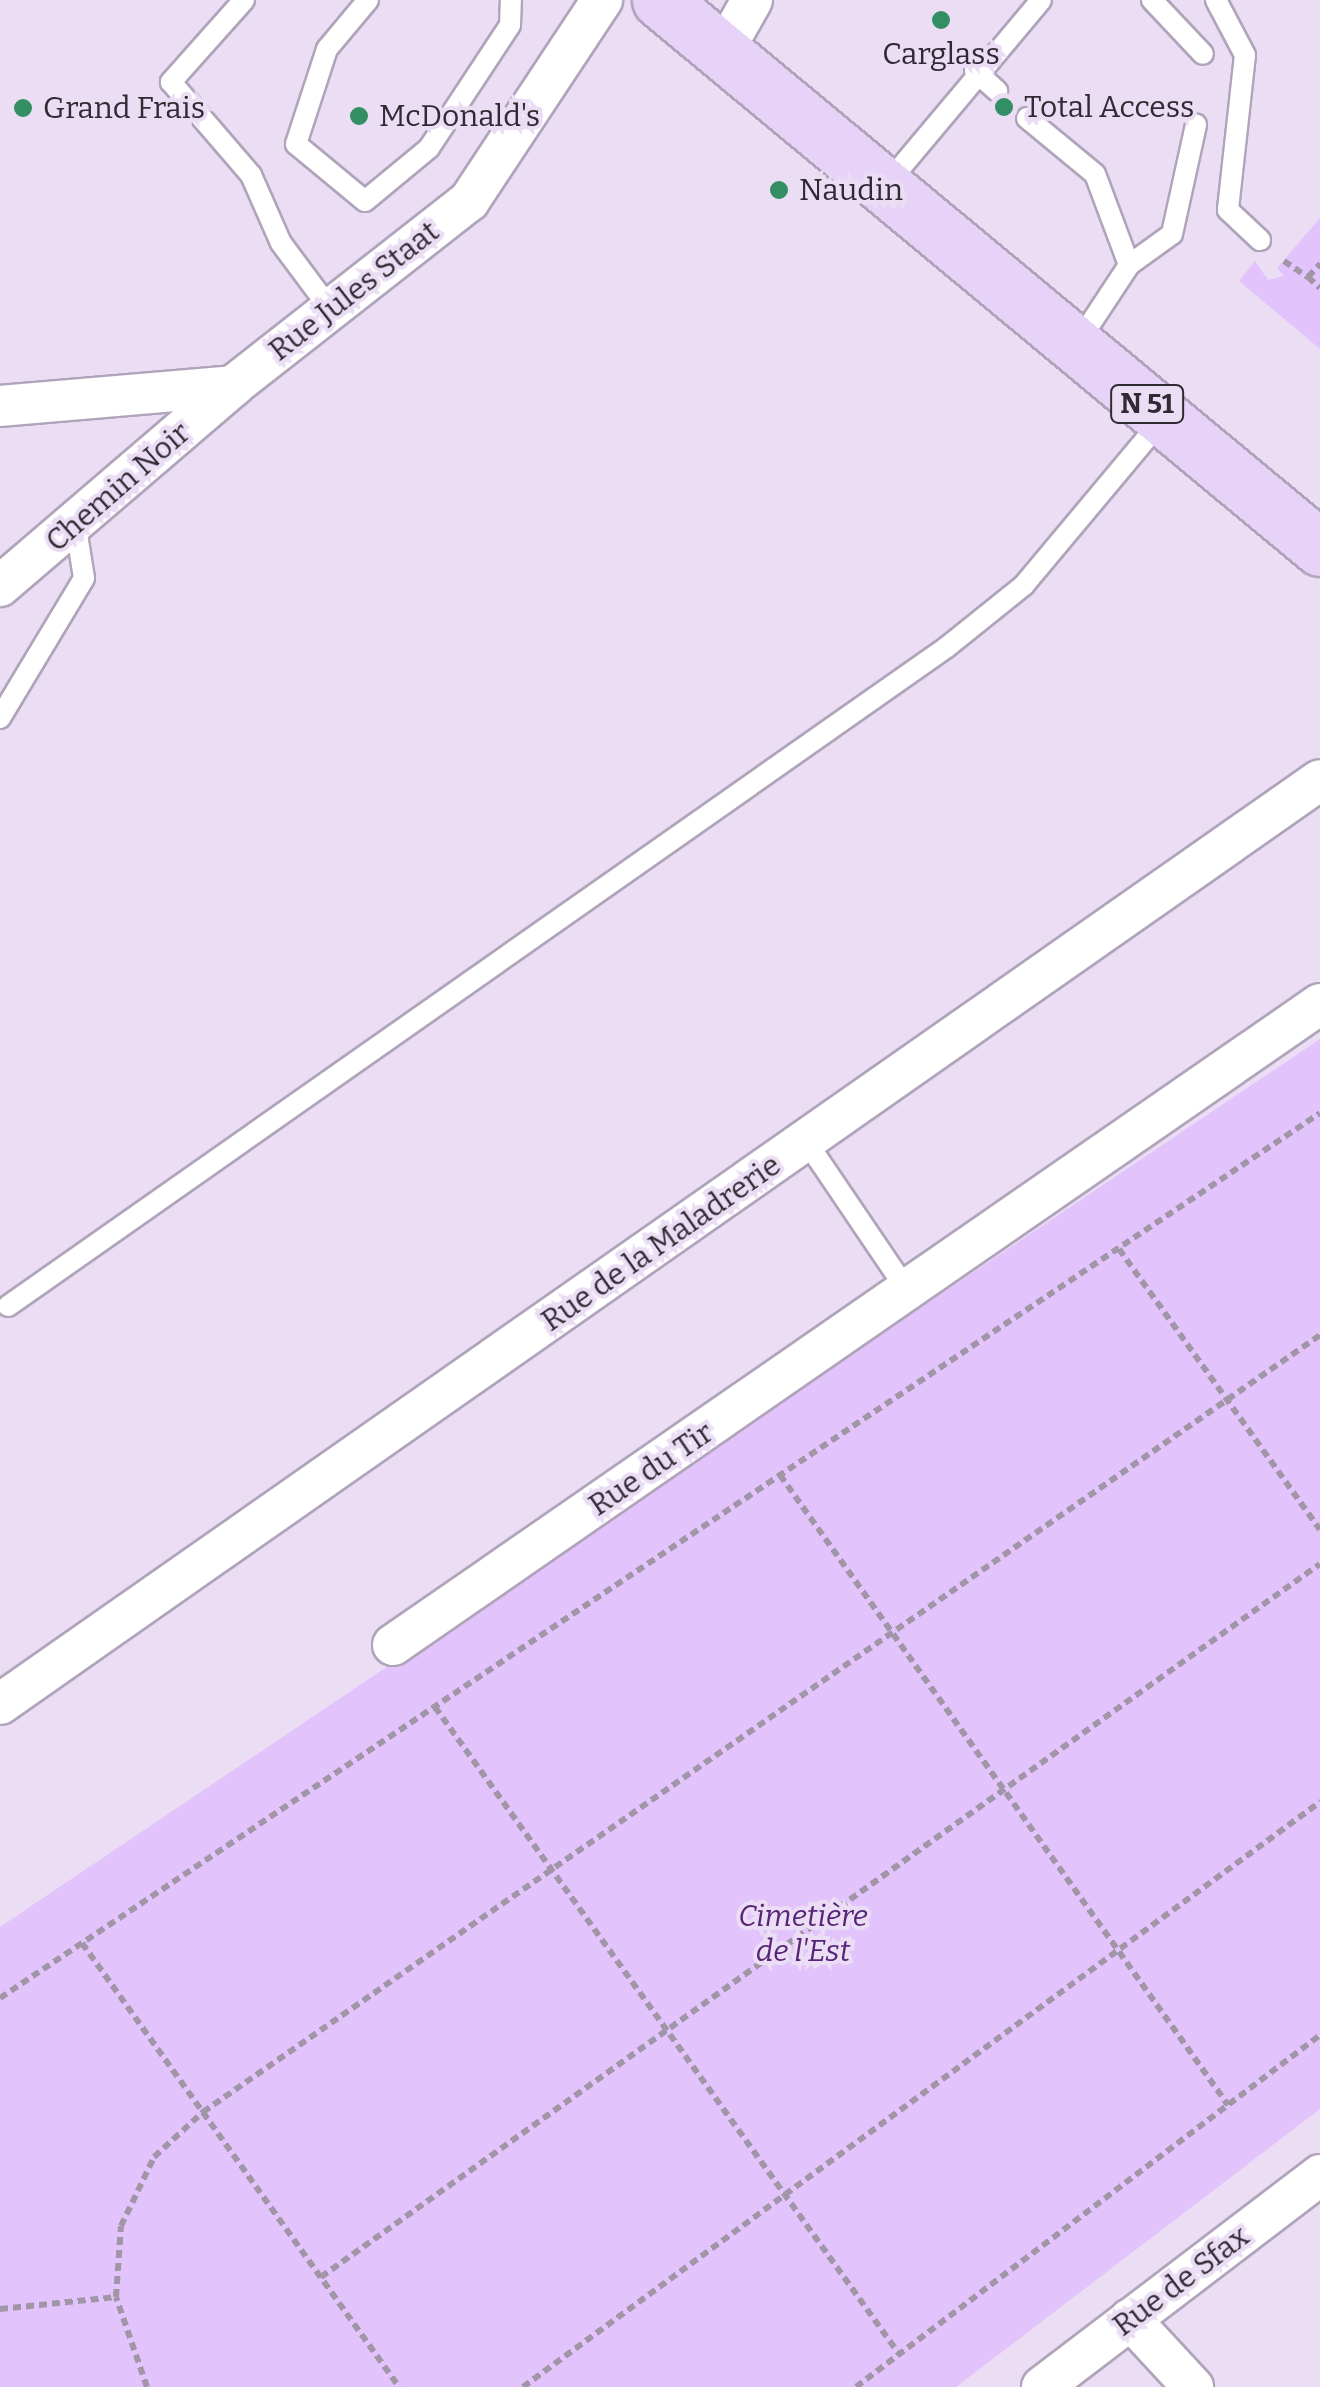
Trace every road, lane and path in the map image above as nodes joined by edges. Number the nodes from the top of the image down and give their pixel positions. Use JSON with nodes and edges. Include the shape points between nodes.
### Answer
{"nodes":[{"id":1,"x":244,"y":0,"type":"edge"},
{"id":2,"x":368,"y":0,"type":"edge"},
{"id":3,"x":511,"y":0,"type":"edge"},
{"id":4,"x":602,"y":0,"type":"edge"},
{"id":5,"x":752,"y":0,"type":"edge"},
{"id":6,"x":1040,"y":0,"type":"edge"},
{"id":7,"x":1152,"y":0,"type":"edge"},
{"id":8,"x":1216,"y":0,"type":"edge"},
{"id":9,"x":664,"y":1,"type":"edge"},
{"id":10,"x":1203,"y":54,"type":"dead end"},
{"id":11,"x":736,"y":64,"type":"junction"},
{"id":12,"x":975,"y":72,"type":"junction"},
{"id":13,"x":997,"y":91,"type":"dead end"},
{"id":14,"x":1027,"y":118,"type":"dead end"},
{"id":15,"x":1196,"y":125,"type":"dead end"},
{"id":16,"x":884,"y":187,"type":"junction"},
{"id":17,"x":1260,"y":240,"type":"dead end"},
{"id":18,"x":1284,"y":261,"type":"dead end"},
{"id":19,"x":1129,"y":264,"type":"junction"},
{"id":20,"x":1320,"y":264,"type":"edge"},
{"id":21,"x":1308,"y":277,"type":"junction"},
{"id":22,"x":1320,"y":288,"type":"edge"},
{"id":23,"x":331,"y":310,"type":"junction"},
{"id":24,"x":1076,"y":346,"type":"junction"},
{"id":25,"x":233,"y":386,"type":"junction"},
{"id":26,"x":0,"y":406,"type":"edge"},
{"id":27,"x":1164,"y":418,"type":"junction"},
{"id":28,"x":76,"y":528,"type":"junction"},
{"id":29,"x":1320,"y":548,"type":"edge"},
{"id":30,"x":0,"y":586,"type":"edge"},
{"id":31,"x":0,"y":718,"type":"edge"},
{"id":32,"x":1320,"y":780,"type":"edge"},
{"id":33,"x":1320,"y":1004,"type":"edge"},
{"id":34,"x":1320,"y":1114,"type":"edge"},
{"id":35,"x":806,"y":1142,"type":"junction"},
{"id":36,"x":1119,"y":1248,"type":"junction"},
{"id":37,"x":909,"y":1294,"type":"junction"},
{"id":38,"x":8,"y":1306,"type":"dead end"},
{"id":39,"x":1320,"y":1335,"type":"edge"},
{"id":40,"x":1227,"y":1400,"type":"junction"},
{"id":41,"x":780,"y":1475,"type":"junction"},
{"id":42,"x":1320,"y":1530,"type":"edge"},
{"id":43,"x":1320,"y":1564,"type":"edge"},
{"id":44,"x":891,"y":1633,"type":"junction"},
{"id":45,"x":393,"y":1644,"type":"dead end"},
{"id":46,"x":0,"y":1704,"type":"edge"},
{"id":47,"x":435,"y":1706,"type":"junction"},
{"id":48,"x":1003,"y":1790,"type":"junction"},
{"id":49,"x":1320,"y":1802,"type":"edge"},
{"id":50,"x":551,"y":1869,"type":"junction"},
{"id":51,"x":82,"y":1944,"type":"junction"},
{"id":52,"x":1118,"y":1950,"type":"junction"},
{"id":53,"x":0,"y":1998,"type":"edge"},
{"id":54,"x":666,"y":2030,"type":"junction"},
{"id":55,"x":1320,"y":2036,"type":"edge"},
{"id":56,"x":1228,"y":2105,"type":"junction"},
{"id":57,"x":202,"y":2112,"type":"junction"},
{"id":58,"x":1320,"y":2175,"type":"edge"},
{"id":59,"x":786,"y":2194,"type":"junction"},
{"id":60,"x":321,"y":2276,"type":"junction"},
{"id":61,"x":116,"y":2297,"type":"junction"},
{"id":62,"x":0,"y":2309,"type":"edge"},
{"id":63,"x":1130,"y":2320,"type":"junction"},
{"id":64,"x":899,"y":2354,"type":"junction"},
{"id":65,"x":146,"y":2387,"type":"edge"},
{"id":66,"x":399,"y":2387,"type":"edge"},
{"id":67,"x":523,"y":2387,"type":"edge"},
{"id":68,"x":856,"y":2387,"type":"edge"},
{"id":69,"x":1042,"y":2387,"type":"edge"},
{"id":70,"x":1193,"y":2387,"type":"edge"}],
"edges":[{"from":1,"to":23,"type":"lane","via":[[171,82],[251,175],[282,242]]},
{"from":2,"to":3,"type":"lane","via":[[327,49],[296,144],[365,201],[430,148],[510,25]]},
{"from":4,"to":23,"type":"street","name":"Rue Jules Staat","via":[[469,201]]},
{"from":5,"to":11,"type":"street","via":[[725,48]]},
{"from":6,"to":12,"type":"lane"},
{"from":7,"to":10,"type":"lane"},
{"from":8,"to":17,"type":"lane","via":[[1245,56],[1228,210]]},
{"from":9,"to":11,"type":"main road","number":"N 51"},
{"from":11,"to":16,"type":"main road","number":"N 51"},
{"from":12,"to":13,"type":"lane"},
{"from":12,"to":16,"type":"lane"},
{"from":14,"to":19,"type":"lane","via":[[1095,174]]},
{"from":15,"to":19,"type":"lane","via":[[1172,234]]},
{"from":16,"to":24,"type":"main road","number":"N 51"},
{"from":18,"to":21,"type":"path"},
{"from":19,"to":24,"type":"lane"},
{"from":20,"to":21,"type":"path"},
{"from":21,"to":22,"type":"path"},
{"from":23,"to":25,"type":"street","name":"Rue Jules Staat"},
{"from":24,"to":27,"type":"main road","number":"N 51"},
{"from":25,"to":26,"type":"street"},
{"from":25,"to":28,"type":"street","name":"Chemin Noir"},
{"from":27,"to":29,"type":"main road","number":"N 51"},
{"from":27,"to":38,"type":"lane","via":[[1024,586],[947,647]]},
{"from":28,"to":30,"type":"street","name":"Chemin Noir"},
{"from":28,"to":31,"type":"lane","via":[[84,578]]},
{"from":32,"to":35,"type":"street","name":"Rue de la Maladrerie"},
{"from":33,"to":37,"type":"street","name":"Rue du Tir"},
{"from":34,"to":36,"type":"path"},
{"from":35,"to":37,"type":"lane"},
{"from":35,"to":46,"type":"street","name":"Rue de la Maladrerie"},
{"from":36,"to":40,"type":"path"},
{"from":36,"to":41,"type":"path"},
{"from":37,"to":45,"type":"street","name":"Rue du Tir"},
{"from":39,"to":40,"type":"path"},
{"from":40,"to":42,"type":"path"},
{"from":40,"to":44,"type":"path"},
{"from":41,"to":44,"type":"path"},
{"from":41,"to":47,"type":"path"},
{"from":43,"to":48,"type":"path"},
{"from":44,"to":48,"type":"path"},
{"from":44,"to":50,"type":"path"},
{"from":47,"to":50,"type":"path"},
{"from":47,"to":51,"type":"path"},
{"from":48,"to":52,"type":"path"},
{"from":48,"to":54,"type":"path"},
{"from":49,"to":52,"type":"path"},
{"from":50,"to":54,"type":"path"},
{"from":50,"to":57,"type":"path"},
{"from":51,"to":53,"type":"path"},
{"from":51,"to":57,"type":"path"},
{"from":52,"to":56,"type":"path"},
{"from":52,"to":59,"type":"path"},
{"from":54,"to":59,"type":"path"},
{"from":54,"to":60,"type":"path"},
{"from":55,"to":56,"type":"path"},
{"from":56,"to":64,"type":"path"},
{"from":57,"to":60,"type":"path"},
{"from":57,"to":61,"type":"path","via":[[154,2157],[121,2226]]},
{"from":58,"to":63,"type":"street","name":"Rue de Sfax"},
{"from":59,"to":64,"type":"path"},
{"from":59,"to":67,"type":"path"},
{"from":60,"to":66,"type":"path"},
{"from":61,"to":62,"type":"path"},
{"from":61,"to":65,"type":"path"},
{"from":63,"to":69,"type":"street","name":"Rue de Sfax"},
{"from":63,"to":70,"type":"street"},
{"from":64,"to":68,"type":"path"}]}
